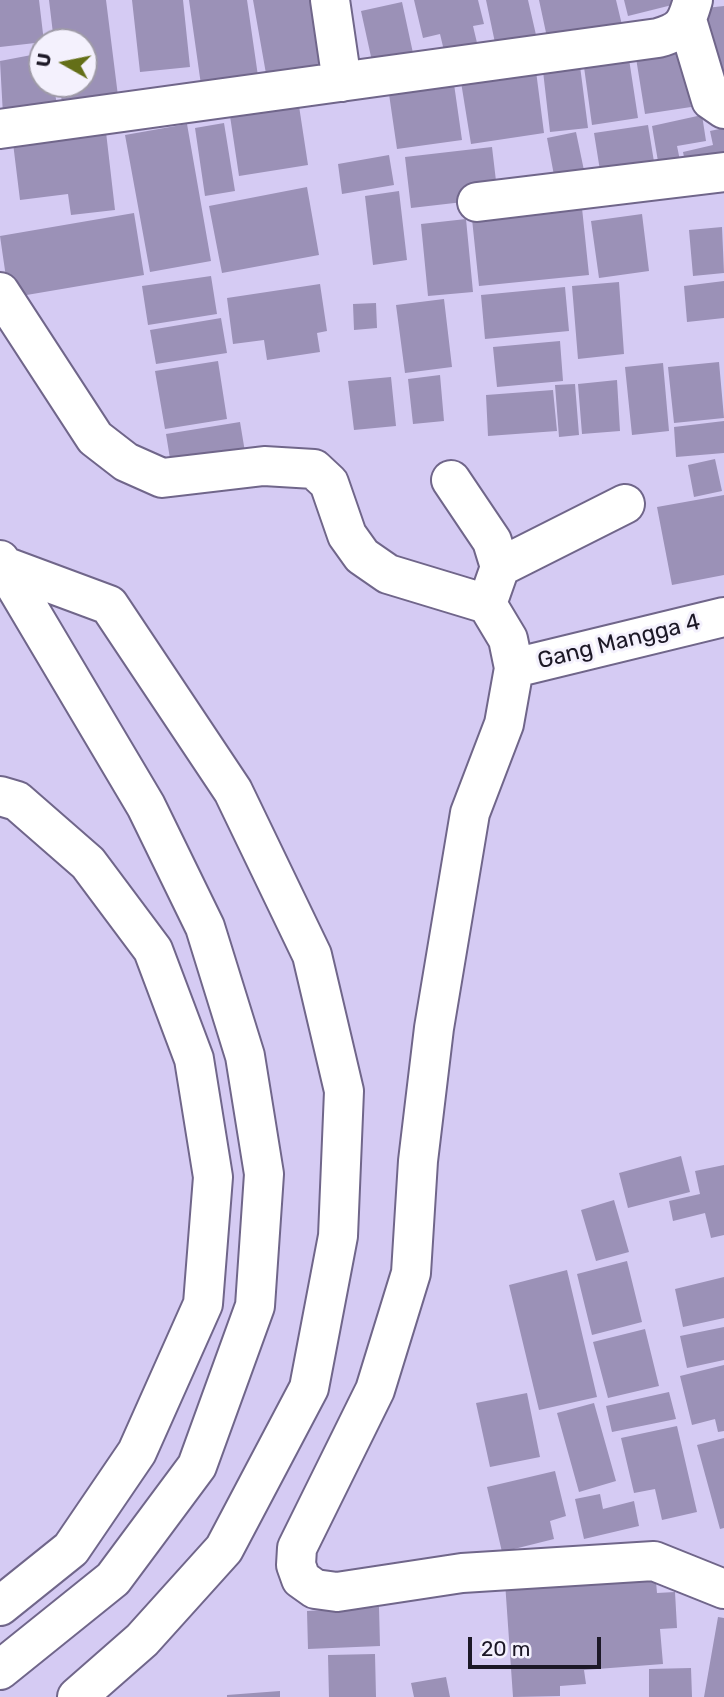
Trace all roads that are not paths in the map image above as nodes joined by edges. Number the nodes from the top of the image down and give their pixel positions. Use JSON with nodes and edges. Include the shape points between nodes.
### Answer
{"nodes":[{"id":1,"x":330,"y":0,"type":"edge"},
{"id":2,"x":690,"y":10,"type":"edge"},
{"id":3,"x":342,"y":82,"type":"junction"},
{"id":4,"x":724,"y":109,"type":"edge"},
{"id":5,"x":0,"y":130,"type":"edge"},
{"id":6,"x":724,"y":172,"type":"edge"},
{"id":7,"x":477,"y":202,"type":"dead end"},
{"id":8,"x":0,"y":292,"type":"edge"},
{"id":9,"x":451,"y":480,"type":"dead end"},
{"id":10,"x":625,"y":504,"type":"dead end"},
{"id":11,"x":2,"y":563,"type":"edge"},
{"id":12,"x":500,"y":567,"type":"junction"},
{"id":13,"x":487,"y":604,"type":"junction"},
{"id":14,"x":724,"y":617,"type":"edge"},
{"id":15,"x":514,"y":668,"type":"junction"},
{"id":16,"x":0,"y":796,"type":"edge"},
{"id":17,"x":724,"y":1589,"type":"edge"},
{"id":18,"x":0,"y":1606,"type":"edge"},
{"id":19,"x":0,"y":1670,"type":"edge"},
{"id":20,"x":77,"y":1697,"type":"edge"}],
"edges":[{"from":1,"to":3,"type":"main road"},
{"from":2,"to":3,"type":"main road","via":[[676,33],[658,38]]},
{"from":2,"to":4,"type":"main road","via":[[711,100]]},
{"from":3,"to":5,"type":"main road"},
{"from":6,"to":7,"type":"main road"},
{"from":8,"to":13,"type":"main road","via":[[95,438],[126,463],[162,478],[264,466],[314,469],[329,483],[347,535],[362,556],[388,574]]},
{"from":9,"to":12,"type":"main road","via":[[492,541]]},
{"from":10,"to":12,"type":"main road"},
{"from":11,"to":19,"type":"main road","via":[[146,806],[205,928],[245,1056],[264,1174],[255,1306],[197,1466],[113,1578]]},
{"from":11,"to":20,"type":"main road","via":[[110,605],[233,791],[312,955],[344,1091],[338,1236],[309,1388],[223,1549],[142,1640]]},
{"from":12,"to":13,"type":"main road"},
{"from":13,"to":15,"type":"main road","via":[[508,639]]},
{"from":14,"to":15,"type":"main road","name":"Gang Mangga 4"},
{"from":15,"to":17,"type":"main road","via":[[503,724],[470,813],[465,841],[418,1161],[411,1273],[375,1390],[297,1548],[296,1565],[301,1579],[314,1589],[337,1592],[462,1573],[654,1561]]},
{"from":16,"to":18,"type":"main road","via":[[17,801],[88,863],[153,950],[194,1059],[213,1177],[203,1304],[137,1452],[71,1549]]}]}
